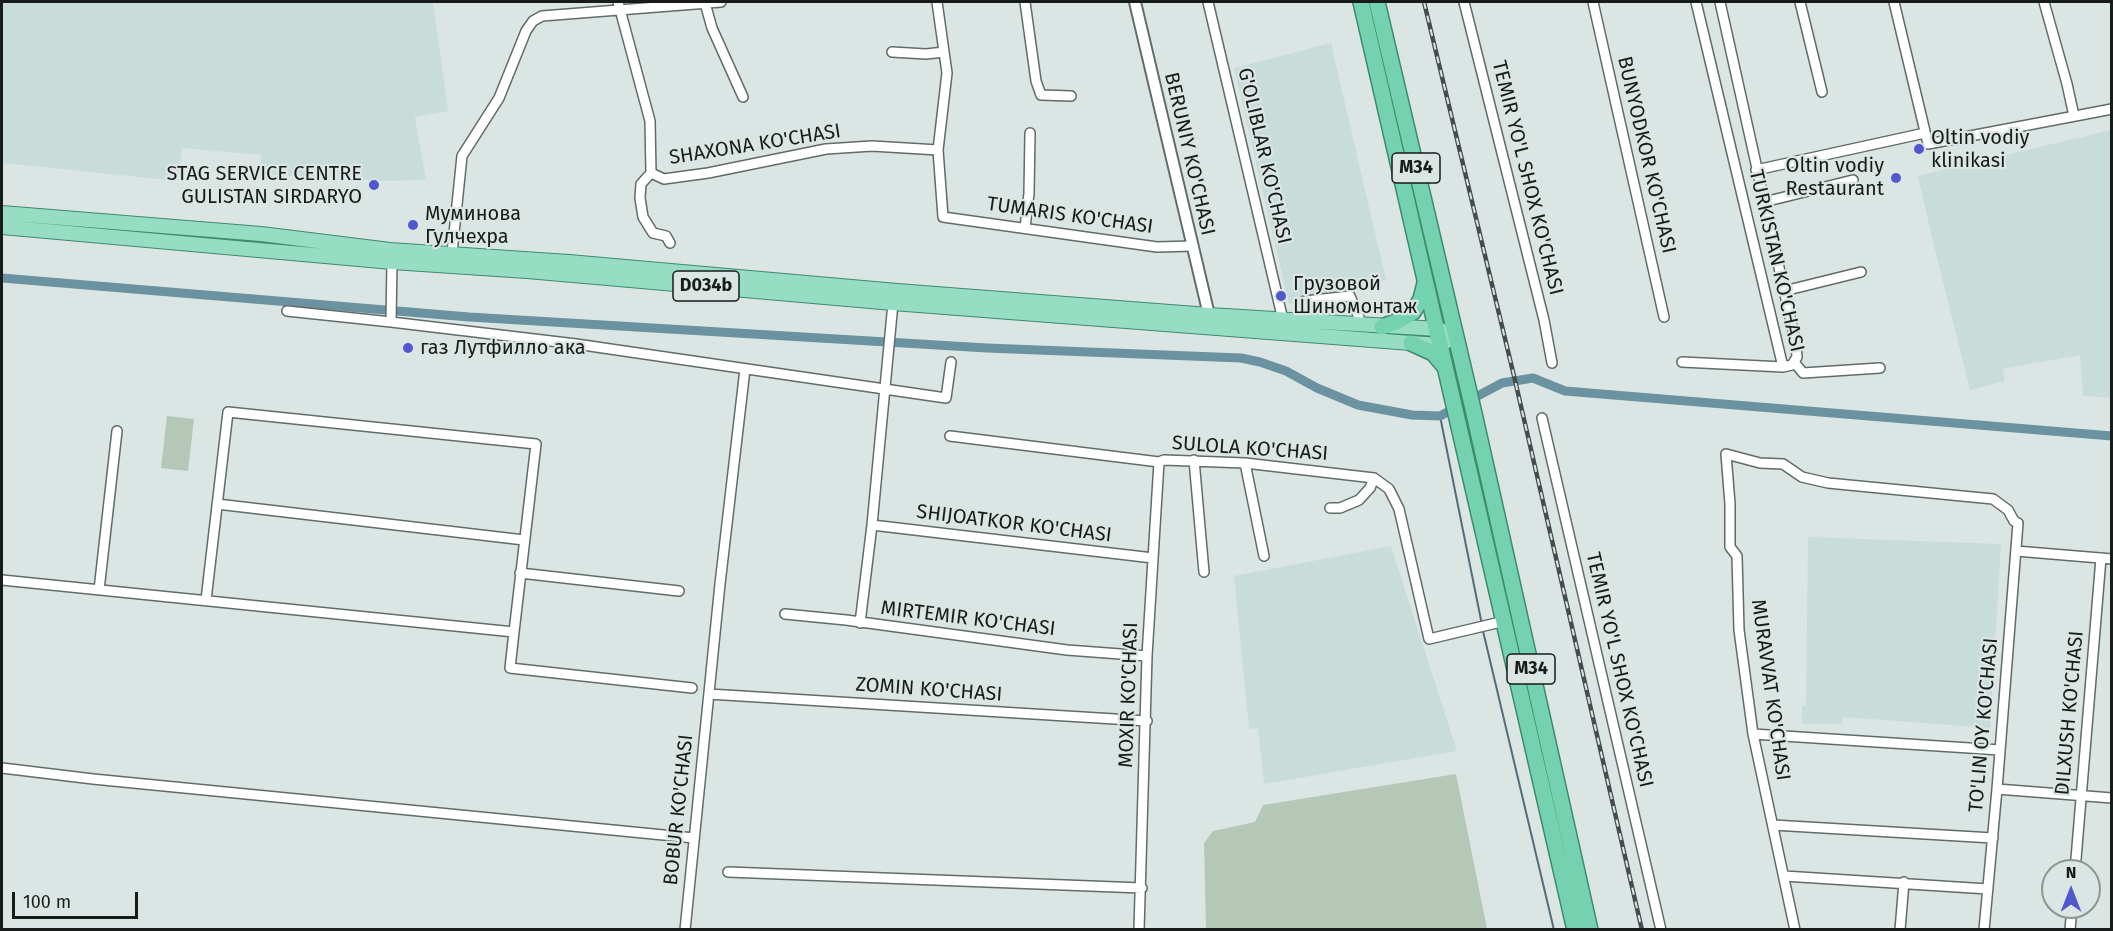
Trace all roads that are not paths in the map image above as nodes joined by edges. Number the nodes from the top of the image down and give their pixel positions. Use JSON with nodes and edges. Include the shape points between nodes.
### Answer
{"nodes":[{"id":1,"x":721,"y":2,"type":"edge"},
{"id":2,"x":937,"y":2,"type":"edge"},
{"id":3,"x":1025,"y":2,"type":"edge"},
{"id":4,"x":1135,"y":2,"type":"edge"},
{"id":5,"x":1208,"y":2,"type":"edge"},
{"id":6,"x":1361,"y":2,"type":"edge"},
{"id":7,"x":1377,"y":2,"type":"edge"},
{"id":8,"x":1464,"y":2,"type":"edge"},
{"id":9,"x":1593,"y":2,"type":"edge"},
{"id":10,"x":1696,"y":2,"type":"edge"},
{"id":11,"x":1720,"y":2,"type":"edge"},
{"id":12,"x":1800,"y":2,"type":"edge"},
{"id":13,"x":1894,"y":2,"type":"edge"},
{"id":14,"x":2044,"y":2,"type":"edge"},
{"id":15,"x":705,"y":3,"type":"junction"},
{"id":16,"x":619,"y":6,"type":"edge"},
{"id":17,"x":892,"y":52,"type":"dead end"},
{"id":18,"x":944,"y":52,"type":"junction"},
{"id":19,"x":1822,"y":92,"type":"dead end"},
{"id":20,"x":1071,"y":96,"type":"dead end"},
{"id":21,"x":743,"y":97,"type":"dead end"},
{"id":22,"x":2112,"y":109,"type":"edge"},
{"id":23,"x":2074,"y":116,"type":"junction"},
{"id":24,"x":1030,"y":133,"type":"dead end"},
{"id":25,"x":1925,"y":133,"type":"junction"},
{"id":26,"x":938,"y":150,"type":"junction"},
{"id":27,"x":1756,"y":170,"type":"junction"},
{"id":28,"x":651,"y":173,"type":"junction"},
{"id":29,"x":1853,"y":180,"type":"dead end"},
{"id":30,"x":1764,"y":202,"type":"junction"},
{"id":31,"x":2,"y":213,"type":"edge"},
{"id":32,"x":28,"y":222,"type":"junction"},
{"id":33,"x":2,"y":227,"type":"edge"},
{"id":34,"x":1025,"y":228,"type":"junction"},
{"id":35,"x":670,"y":243,"type":"dead end"},
{"id":36,"x":1193,"y":246,"type":"junction"},
{"id":37,"x":452,"y":253,"type":"junction"},
{"id":38,"x":392,"y":262,"type":"junction"},
{"id":39,"x":1861,"y":272,"type":"dead end"},
{"id":40,"x":1433,"y":278,"type":"junction"},
{"id":41,"x":1784,"y":291,"type":"junction"},
{"id":42,"x":893,"y":303,"type":"junction"},
{"id":43,"x":287,"y":311,"type":"dead end"},
{"id":44,"x":1209,"y":315,"type":"junction"},
{"id":45,"x":1664,"y":317,"type":"dead end"},
{"id":46,"x":391,"y":319,"type":"junction"},
{"id":47,"x":1289,"y":320,"type":"junction"},
{"id":48,"x":1362,"y":325,"type":"junction"},
{"id":49,"x":1382,"y":327,"type":"junction"},
{"id":50,"x":1455,"y":335,"type":"junction"},
{"id":51,"x":1439,"y":337,"type":"junction"},
{"id":52,"x":1411,"y":344,"type":"junction"},
{"id":53,"x":951,"y":362,"type":"dead end"},
{"id":54,"x":1682,"y":362,"type":"dead end"},
{"id":55,"x":1794,"y":362,"type":"junction"},
{"id":56,"x":1552,"y":363,"type":"dead end"},
{"id":57,"x":1783,"y":367,"type":"junction"},
{"id":58,"x":1880,"y":368,"type":"dead end"},
{"id":59,"x":745,"y":369,"type":"junction"},
{"id":60,"x":1448,"y":372,"type":"junction"},
{"id":61,"x":886,"y":389,"type":"junction"},
{"id":62,"x":1542,"y":418,"type":"dead end"},
{"id":63,"x":117,"y":431,"type":"dead end"},
{"id":64,"x":950,"y":436,"type":"dead end"},
{"id":65,"x":1194,"y":460,"type":"junction"},
{"id":66,"x":1159,"y":462,"type":"junction"},
{"id":67,"x":1245,"y":463,"type":"junction"},
{"id":68,"x":1374,"y":478,"type":"junction"},
{"id":69,"x":218,"y":504,"type":"junction"},
{"id":70,"x":1330,"y":508,"type":"dead end"},
{"id":71,"x":2018,"y":523,"type":"joint"},
{"id":72,"x":872,"y":525,"type":"junction"},
{"id":73,"x":524,"y":540,"type":"junction"},
{"id":74,"x":2016,"y":551,"type":"junction"},
{"id":75,"x":1264,"y":556,"type":"dead end"},
{"id":76,"x":1153,"y":558,"type":"junction"},
{"id":77,"x":2107,"y":559,"type":"edge"},
{"id":78,"x":1204,"y":572,"type":"dead end"},
{"id":79,"x":520,"y":573,"type":"junction"},
{"id":80,"x":2,"y":580,"type":"edge"},
{"id":81,"x":99,"y":590,"type":"junction"},
{"id":82,"x":679,"y":591,"type":"dead end"},
{"id":83,"x":206,"y":600,"type":"junction"},
{"id":84,"x":785,"y":614,"type":"dead end"},
{"id":85,"x":1505,"y":621,"type":"junction"},
{"id":86,"x":860,"y":623,"type":"junction"},
{"id":87,"x":513,"y":632,"type":"junction"},
{"id":88,"x":1147,"y":656,"type":"junction"},
{"id":89,"x":692,"y":688,"type":"dead end"},
{"id":90,"x":709,"y":694,"type":"junction"},
{"id":91,"x":1147,"y":721,"type":"junction"},
{"id":92,"x":1754,"y":734,"type":"junction"},
{"id":93,"x":2000,"y":750,"type":"junction"},
{"id":94,"x":2,"y":768,"type":"edge"},
{"id":95,"x":1997,"y":789,"type":"junction"},
{"id":96,"x":2081,"y":796,"type":"junction"},
{"id":97,"x":2112,"y":798,"type":"edge"},
{"id":98,"x":1773,"y":825,"type":"junction"},
{"id":99,"x":694,"y":838,"type":"junction"},
{"id":100,"x":1993,"y":838,"type":"junction"},
{"id":101,"x":2076,"y":859,"type":"edge"},
{"id":102,"x":728,"y":872,"type":"dead end"},
{"id":103,"x":1784,"y":876,"type":"junction"},
{"id":104,"x":1904,"y":882,"type":"junction"},
{"id":105,"x":1142,"y":888,"type":"junction"},
{"id":106,"x":1988,"y":889,"type":"junction"},
{"id":107,"x":685,"y":930,"type":"edge"},
{"id":108,"x":1139,"y":930,"type":"edge"},
{"id":109,"x":1575,"y":930,"type":"edge"},
{"id":110,"x":1590,"y":930,"type":"edge"},
{"id":111,"x":1661,"y":930,"type":"edge"},
{"id":112,"x":1795,"y":930,"type":"edge"},
{"id":113,"x":1900,"y":930,"type":"edge"},
{"id":114,"x":1984,"y":930,"type":"edge"}],
"edges":[{"from":1,"to":15,"type":"street"},
{"from":2,"to":18,"type":"street"},
{"from":3,"to":20,"type":"street","via":[[1041,95]]},
{"from":4,"to":36,"type":"street","name":"BERUNIY KO'CHASI"},
{"from":5,"to":47,"type":"street","name":"G'OLIBLAR KO'CHASI"},
{"from":6,"to":40,"type":"highway","number":"M34"},
{"from":7,"to":40,"type":"highway","number":"M34"},
{"from":8,"to":56,"type":"street","name":"TEMIR YO'L SHOX KO'CHASI","via":[[1545,320]]},
{"from":9,"to":45,"type":"street","name":"BUNYODKOR KO'CHASI"},
{"from":10,"to":57,"type":"street","name":"TURKISTAN KO'CHASI"},
{"from":11,"to":27,"type":"street","name":"TURKISTAN KO'CHASI"},
{"from":12,"to":19,"type":"street"},
{"from":13,"to":25,"type":"street"},
{"from":14,"to":23,"type":"street"},
{"from":15,"to":16,"type":"street"},
{"from":15,"to":21,"type":"street"},
{"from":16,"to":28,"type":"street","via":[[650,121]]},
{"from":16,"to":37,"type":"street","via":[[543,16],[526,31],[499,99],[462,156]]},
{"from":17,"to":18,"type":"street"},
{"from":18,"to":26,"type":"street","via":[[947,73]]},
{"from":22,"to":23,"type":"street"},
{"from":23,"to":25,"type":"street","via":[[1928,144]]},
{"from":24,"to":34,"type":"street"},
{"from":25,"to":27,"type":"street"},
{"from":26,"to":28,"type":"street","name":"SHAXONA KO'CHASI","via":[[872,146],[826,149],[708,173],[664,179]]},
{"from":26,"to":34,"type":"street","name":"TUMARIS KO'CHASI","via":[[943,216]]},
{"from":27,"to":30,"type":"street","name":"TURKISTAN KO'CHASI"},
{"from":28,"to":35,"type":"street","via":[[641,184],[644,218],[653,233],[666,236]]},
{"from":29,"to":30,"type":"street"},
{"from":30,"to":41,"type":"street","name":"TURKISTAN KO'CHASI"},
{"from":31,"to":32,"type":"main road","number":"D034b"},
{"from":32,"to":33,"type":"main road","number":"D034b"},
{"from":32,"to":37,"type":"main road","number":"D034b","via":[[261,229],[390,250]]},
{"from":32,"to":38,"type":"main road","number":"D034b"},
{"from":34,"to":36,"type":"street","name":"TUMARIS KO'CHASI","via":[[1157,248]]},
{"from":36,"to":44,"type":"street","name":"BERUNIY KO'CHASI"},
{"from":37,"to":44,"type":"main road","number":"D034b"},
{"from":38,"to":42,"type":"main road","number":"D034b"},
{"from":38,"to":46,"type":"street"},
{"from":39,"to":41,"type":"street"},
{"from":40,"to":49,"type":"highway","via":[[1413,312]]},
{"from":40,"to":50,"type":"highway","number":"M34"},
{"from":40,"to":51,"type":"highway","number":"M34"},
{"from":41,"to":55,"type":"street","name":"TURKISTAN KO'CHASI","via":[[1796,344]]},
{"from":42,"to":52,"type":"main road","number":"D034b"},
{"from":42,"to":61,"type":"street"},
{"from":43,"to":46,"type":"street"},
{"from":44,"to":47,"type":"main road","number":"D034b"},
{"from":46,"to":59,"type":"street"},
{"from":47,"to":48,"type":"main road","number":"D034b"},
{"from":47,"to":48,"type":"street","via":[[1305,302],[1350,296]]},
{"from":48,"to":49,"type":"main road","number":"D034b"},
{"from":49,"to":51,"type":"main road","number":"D034b"},
{"from":50,"to":51,"type":"main road","number":"D034b"},
{"from":50,"to":110,"type":"highway","number":"M34"},
{"from":51,"to":52,"type":"main road","number":"D034b"},
{"from":51,"to":60,"type":"highway","number":"M34"},
{"from":52,"to":60,"type":"highway","via":[[1433,353]]},
{"from":53,"to":61,"type":"street","via":[[946,398]]},
{"from":54,"to":57,"type":"street"},
{"from":55,"to":57,"type":"street","name":"TURKISTAN KO'CHASI"},
{"from":55,"to":58,"type":"street","via":[[1803,373]]},
{"from":59,"to":61,"type":"street"},
{"from":59,"to":90,"type":"street","name":"BOBUR KO'CHASI"},
{"from":60,"to":85,"type":"highway","number":"M34"},
{"from":61,"to":72,"type":"street"},
{"from":62,"to":111,"type":"street","name":"TEMIR YO'L SHOX KO'CHASI"},
{"from":63,"to":81,"type":"street"},
{"from":64,"to":66,"type":"street","name":"SULOLA KO'CHASI"},
{"from":65,"to":66,"type":"street","name":"SULOLA KO'CHASI"},
{"from":65,"to":67,"type":"street","name":"SULOLA KO'CHASI"},
{"from":65,"to":78,"type":"street"},
{"from":66,"to":76,"type":"street","name":"MOXIR KO'CHASI"},
{"from":67,"to":68,"type":"street","name":"SULOLA KO'CHASI"},
{"from":67,"to":75,"type":"street"},
{"from":68,"to":70,"type":"street","via":[[1359,500]]},
{"from":68,"to":85,"type":"street","via":[[1389,489],[1399,510],[1429,639]]},
{"from":69,"to":73,"type":"street"},
{"from":69,"to":73,"type":"street","via":[[228,412],[536,444]]},
{"from":69,"to":83,"type":"street"},
{"from":71,"to":74,"type":"street","name":"TO'LIN OY KO'CHASI"},
{"from":71,"to":92,"type":"street","name":"MURAVVAT KO'CHASI","via":[[1993,499],[1828,483],[1802,477],[1783,464],[1726,454],[1730,547],[1737,556],[1739,630]]},
{"from":72,"to":76,"type":"street","name":"SHIJOATKOR KO'CHASI"},
{"from":72,"to":86,"type":"street"},
{"from":73,"to":79,"type":"street"},
{"from":74,"to":77,"type":"street"},
{"from":74,"to":93,"type":"street","name":"TO'LIN OY KO'CHASI"},
{"from":76,"to":88,"type":"street","name":"MOXIR KO'CHASI"},
{"from":77,"to":96,"type":"street","name":"DILXUSH KO'CHASI"},
{"from":79,"to":82,"type":"street"},
{"from":79,"to":87,"type":"street"},
{"from":80,"to":81,"type":"street"},
{"from":81,"to":83,"type":"street"},
{"from":83,"to":87,"type":"street"},
{"from":84,"to":86,"type":"street","name":"MIRTEMIR KO'CHASI"},
{"from":85,"to":109,"type":"highway","number":"M34"},
{"from":86,"to":88,"type":"street","name":"MIRTEMIR KO'CHASI","via":[[1067,650]]},
{"from":87,"to":89,"type":"street","via":[[510,668]]},
{"from":88,"to":91,"type":"street","name":"MOXIR KO'CHASI"},
{"from":90,"to":91,"type":"street","name":"ZOMIN KO'CHASI"},
{"from":90,"to":99,"type":"street","name":"BOBUR KO'CHASI"},
{"from":91,"to":105,"type":"street","name":"MOXIR KO'CHASI"},
{"from":92,"to":93,"type":"street"},
{"from":92,"to":98,"type":"street","name":"MURAVVAT KO'CHASI"},
{"from":93,"to":95,"type":"street","name":"TO'LIN OY KO'CHASI"},
{"from":94,"to":99,"type":"street"},
{"from":95,"to":96,"type":"street"},
{"from":95,"to":100,"type":"street","name":"TO'LIN OY KO'CHASI"},
{"from":96,"to":97,"type":"street"},
{"from":96,"to":101,"type":"street","name":"DILXUSH KO'CHASI"},
{"from":98,"to":100,"type":"street"},
{"from":98,"to":103,"type":"street","name":"MURAVVAT KO'CHASI"},
{"from":99,"to":107,"type":"street","name":"BOBUR KO'CHASI"},
{"from":100,"to":106,"type":"street","name":"TO'LIN OY KO'CHASI"},
{"from":102,"to":105,"type":"street"},
{"from":103,"to":104,"type":"street"},
{"from":103,"to":112,"type":"street","name":"MURAVVAT KO'CHASI"},
{"from":104,"to":106,"type":"street"},
{"from":104,"to":113,"type":"street"},
{"from":105,"to":108,"type":"street","name":"MOXIR KO'CHASI"},
{"from":106,"to":114,"type":"street","name":"TO'LIN OY KO'CHASI"}]}
